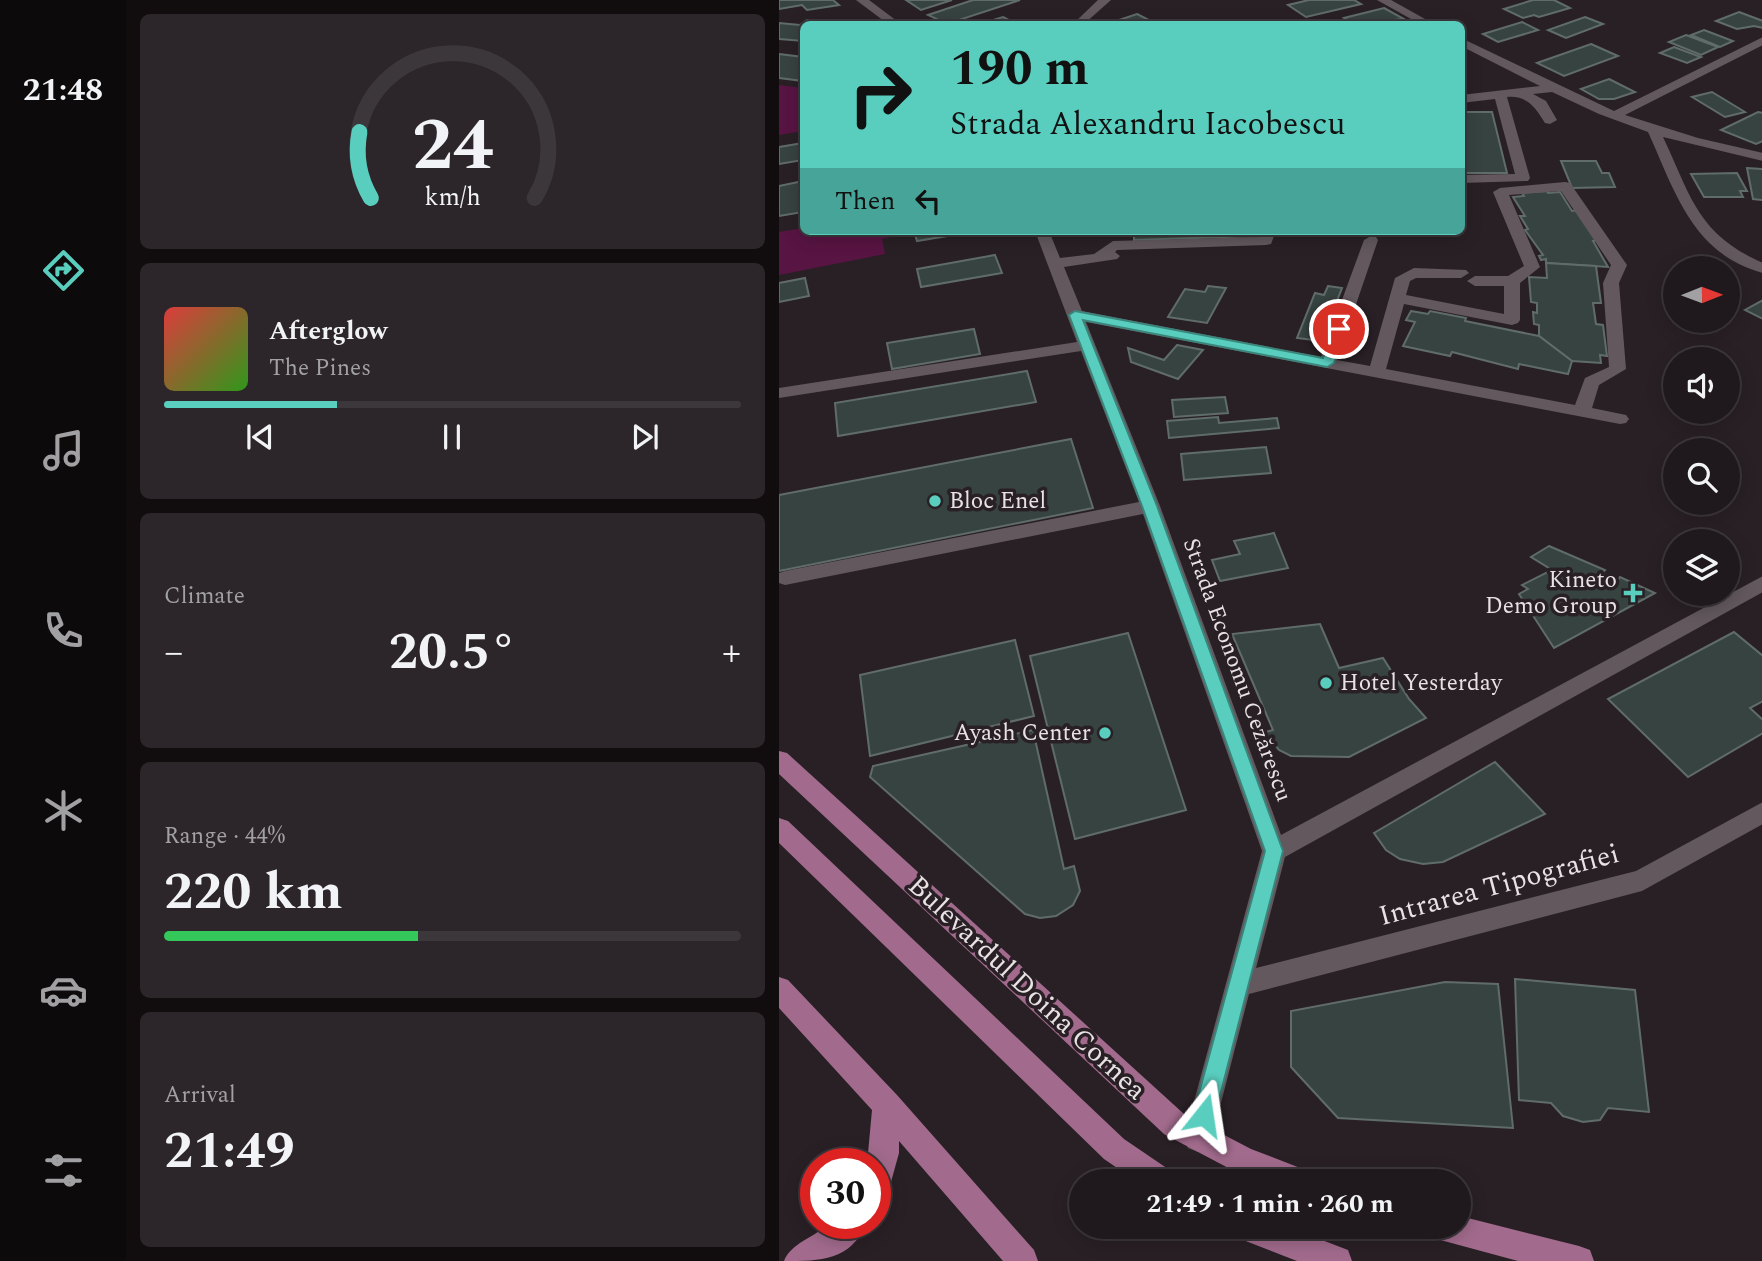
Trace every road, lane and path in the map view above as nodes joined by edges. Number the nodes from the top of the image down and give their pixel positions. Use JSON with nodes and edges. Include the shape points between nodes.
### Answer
{"nodes":[{"id":1,"x":862,"y":0,"type":"edge"},
{"id":2,"x":1105,"y":0,"type":"edge"},
{"id":3,"x":1383,"y":0,"type":"edge"},
{"id":4,"x":891,"y":21,"type":"edge"},
{"id":5,"x":1081,"y":21,"type":"edge"},
{"id":6,"x":1422,"y":21,"type":"edge"},
{"id":7,"x":1762,"y":40,"type":"edge"},
{"id":8,"x":1465,"y":43,"type":"edge"},
{"id":9,"x":1555,"y":88,"type":"junction"},
{"id":10,"x":1519,"y":92,"type":"junction"},
{"id":11,"x":1500,"y":94,"type":"junction"},
{"id":12,"x":1465,"y":98,"type":"edge"},
{"id":13,"x":1615,"y":115,"type":"junction"},
{"id":14,"x":1550,"y":120,"type":"dead end"},
{"id":15,"x":1653,"y":129,"type":"junction"},
{"id":16,"x":1762,"y":157,"type":"edge"},
{"id":17,"x":1465,"y":179,"type":"edge"},
{"id":18,"x":1044,"y":235,"type":"edge"},
{"id":19,"x":1268,"y":235,"type":"edge"},
{"id":20,"x":1371,"y":240,"type":"dead end"},
{"id":21,"x":1202,"y":254,"type":"dead end"},
{"id":22,"x":1100,"y":256,"type":"junction"},
{"id":23,"x":1054,"y":263,"type":"junction"},
{"id":24,"x":1762,"y":269,"type":"edge"},
{"id":25,"x":1512,"y":281,"type":"junction"},
{"id":26,"x":1398,"y":298,"type":"junction"},
{"id":27,"x":1075,"y":315,"type":"junction"},
{"id":28,"x":1088,"y":345,"type":"junction"},
{"id":29,"x":1327,"y":363,"type":"junction"},
{"id":30,"x":1377,"y":372,"type":"junction"},
{"id":31,"x":779,"y":393,"type":"edge"},
{"id":32,"x":1582,"y":411,"type":"junction"},
{"id":33,"x":1620,"y":419,"type":"dead end"},
{"id":34,"x":1150,"y":506,"type":"junction"},
{"id":35,"x":785,"y":578,"type":"dead end"},
{"id":36,"x":1762,"y":583,"type":"edge"},
{"id":37,"x":779,"y":760,"type":"edge"},
{"id":38,"x":1762,"y":812,"type":"edge"},
{"id":39,"x":779,"y":828,"type":"edge"},
{"id":40,"x":1274,"y":851,"type":"junction"},
{"id":41,"x":1238,"y":985,"type":"junction"},
{"id":42,"x":779,"y":989,"type":"edge"},
{"id":43,"x":887,"y":1105,"type":"junction"},
{"id":44,"x":1198,"y":1138,"type":"junction"},
{"id":45,"x":884,"y":1148,"type":"edge"},
{"id":46,"x":1143,"y":1169,"type":"edge"},
{"id":47,"x":1266,"y":1169,"type":"edge"},
{"id":48,"x":1471,"y":1234,"type":"edge"},
{"id":49,"x":835,"y":1239,"type":"edge"},
{"id":50,"x":1280,"y":1239,"type":"edge"},
{"id":51,"x":799,"y":1261,"type":"edge"},
{"id":52,"x":1023,"y":1261,"type":"edge"},
{"id":53,"x":1337,"y":1261,"type":"edge"},
{"id":54,"x":1579,"y":1261,"type":"edge"}],
"edges":[{"from":1,"to":4,"type":"street"},
{"from":2,"to":5,"type":"street"},
{"from":3,"to":6,"type":"street"},
{"from":7,"to":13,"type":"street"},
{"from":8,"to":9,"type":"street"},
{"from":9,"to":10,"type":"street"},
{"from":9,"to":13,"type":"street"},
{"from":10,"to":11,"type":"street"},
{"from":10,"to":14,"type":"street","via":[[1541,104]]},
{"from":11,"to":12,"type":"street"},
{"from":11,"to":17,"type":"street","via":[[1523,178]]},
{"from":13,"to":15,"type":"street"},
{"from":15,"to":16,"type":"street"},
{"from":15,"to":24,"type":"street","via":[[1701,226],[1715,243]]},
{"from":18,"to":23,"type":"street","name":"Strada Economu Cezărescu"},
{"from":19,"to":22,"type":"street","via":[[1266,241],[1113,246]]},
{"from":20,"to":29,"type":"street"},
{"from":21,"to":22,"type":"street"},
{"from":22,"to":23,"type":"street"},
{"from":23,"to":27,"type":"street","name":"Strada Economu Cezărescu"},
{"from":25,"to":26,"type":"street","via":[[1414,273],[1403,278]]},
{"from":25,"to":26,"type":"street","via":[[1512,320]]},
{"from":25,"to":32,"type":"street","via":[[1532,267],[1500,192],[1565,186],[1619,265],[1611,283],[1618,369],[1591,383]]},
{"from":26,"to":30,"type":"street"},
{"from":27,"to":28,"type":"street","name":"Strada Economu Cezărescu"},
{"from":27,"to":29,"type":"street"},
{"from":28,"to":31,"type":"street"},
{"from":28,"to":34,"type":"street","name":"Strada Economu Cezărescu"},
{"from":29,"to":30,"type":"street"},
{"from":30,"to":32,"type":"street"},
{"from":32,"to":33,"type":"street"},
{"from":34,"to":35,"type":"street"},
{"from":34,"to":40,"type":"street","name":"Strada Economu Cezărescu"},
{"from":36,"to":40,"type":"street"},
{"from":37,"to":44,"type":"main road","name":"Bulevardul Doina Cornea","via":[[1174,1124]]},
{"from":38,"to":41,"type":"street","name":"Intrarea Tipografiei","via":[[1642,880]]},
{"from":39,"to":46,"type":"main road","via":[[1114,1149]]},
{"from":40,"to":41,"type":"street"},
{"from":41,"to":44,"type":"street"},
{"from":42,"to":43,"type":"main road"},
{"from":43,"to":45,"type":"main road"},
{"from":43,"to":52,"type":"main road"},
{"from":44,"to":47,"type":"main road","name":"Bulevardul Doina Cornea"},
{"from":48,"to":54,"type":"main road"},
{"from":49,"to":51,"type":"main road"},
{"from":50,"to":53,"type":"main road"}]}
